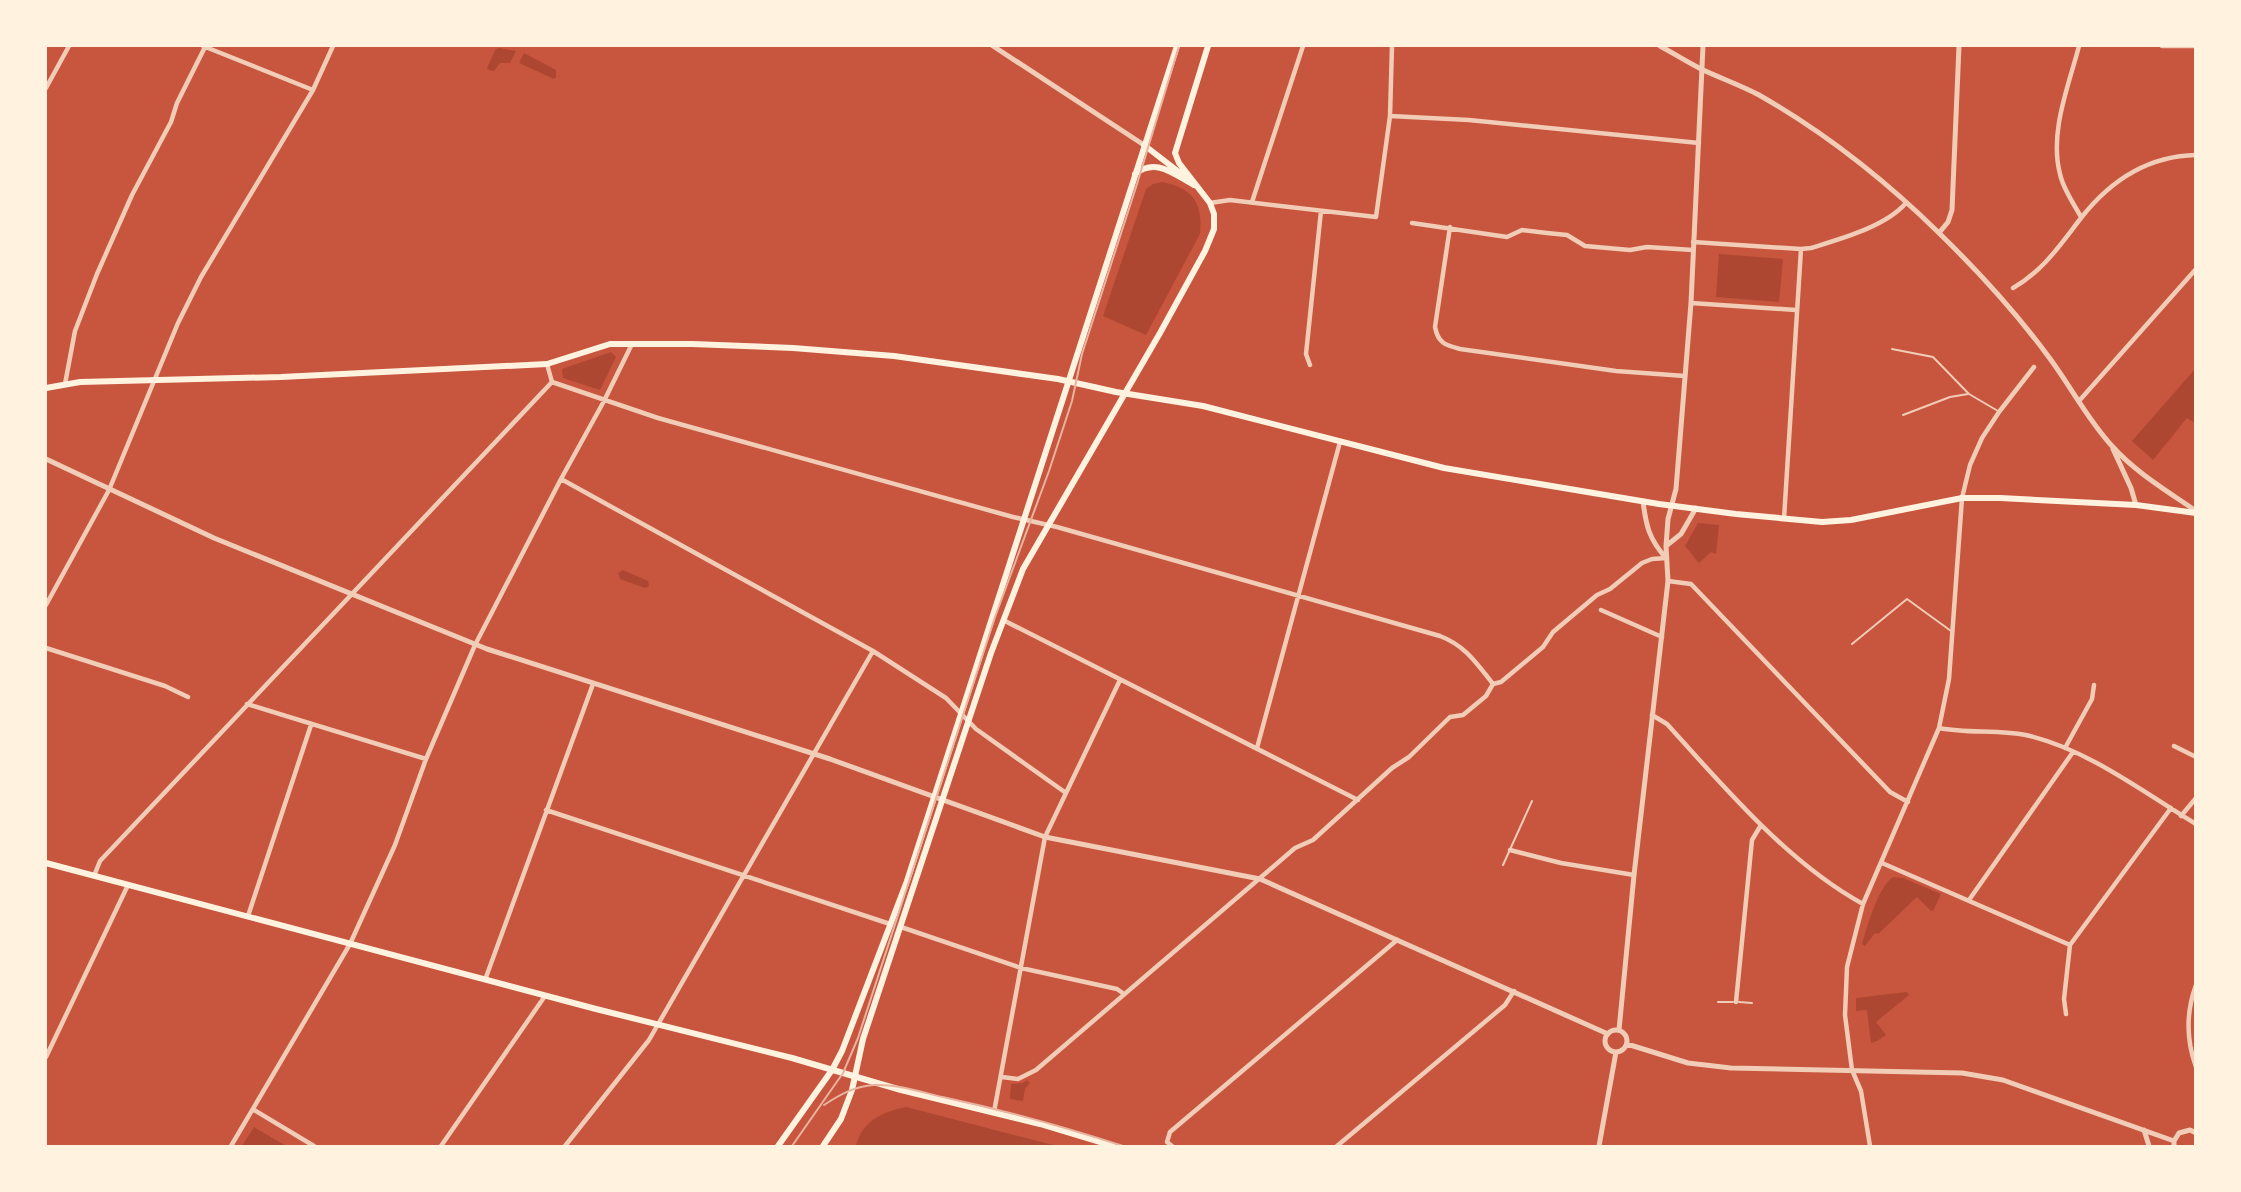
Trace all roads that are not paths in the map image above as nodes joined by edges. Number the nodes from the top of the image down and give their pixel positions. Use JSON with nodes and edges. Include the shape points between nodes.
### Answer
{"nodes":[{"id":1,"x":69,"y":46,"type":"edge"},
{"id":2,"x":204,"y":46,"type":"edge"},
{"id":3,"x":333,"y":46,"type":"edge"},
{"id":4,"x":993,"y":46,"type":"edge"},
{"id":5,"x":1177,"y":46,"type":"edge"},
{"id":6,"x":1208,"y":46,"type":"edge"},
{"id":7,"x":1304,"y":46,"type":"edge"},
{"id":8,"x":1392,"y":46,"type":"edge"},
{"id":9,"x":1660,"y":46,"type":"edge"},
{"id":10,"x":1703,"y":46,"type":"edge"},
{"id":11,"x":1959,"y":46,"type":"edge"},
{"id":12,"x":2080,"y":46,"type":"edge"},
{"id":13,"x":2162,"y":46,"type":"edge"},
{"id":14,"x":2196,"y":46,"type":"edge"},
{"id":15,"x":1702,"y":70,"type":"junction"},
{"id":16,"x":46,"y":86,"type":"edge"},
{"id":17,"x":313,"y":90,"type":"junction"},
{"id":18,"x":1390,"y":116,"type":"junction"},
{"id":19,"x":1699,"y":143,"type":"junction"},
{"id":20,"x":1144,"y":145,"type":"junction"},
{"id":21,"x":2196,"y":155,"type":"edge"},
{"id":22,"x":1135,"y":175,"type":"junction"},
{"id":23,"x":1199,"y":188,"type":"junction"},
{"id":24,"x":1252,"y":202,"type":"junction"},
{"id":25,"x":1210,"y":203,"type":"junction"},
{"id":26,"x":1906,"y":203,"type":"junction"},
{"id":27,"x":1321,"y":211,"type":"junction"},
{"id":28,"x":2081,"y":218,"type":"junction"},
{"id":29,"x":1412,"y":223,"type":"dead end"},
{"id":30,"x":1450,"y":228,"type":"junction"},
{"id":31,"x":1939,"y":233,"type":"junction"},
{"id":32,"x":1693,"y":242,"type":"junction"},
{"id":33,"x":1801,"y":249,"type":"junction"},
{"id":34,"x":1693,"y":250,"type":"junction"},
{"id":35,"x":2196,"y":269,"type":"edge"},
{"id":36,"x":2013,"y":288,"type":"dead end"},
{"id":37,"x":1691,"y":303,"type":"junction"},
{"id":38,"x":1796,"y":310,"type":"junction"},
{"id":39,"x":633,"y":343,"type":"junction"},
{"id":40,"x":1892,"y":349,"type":"dead end"},
{"id":41,"x":547,"y":364,"type":"junction"},
{"id":42,"x":1310,"y":365,"type":"dead end"},
{"id":43,"x":2034,"y":367,"type":"dead end"},
{"id":44,"x":1685,"y":376,"type":"junction"},
{"id":45,"x":155,"y":380,"type":"junction"},
{"id":46,"x":1067,"y":381,"type":"junction"},
{"id":47,"x":552,"y":382,"type":"junction"},
{"id":48,"x":65,"y":384,"type":"junction"},
{"id":49,"x":46,"y":388,"type":"edge"},
{"id":50,"x":1126,"y":393,"type":"junction"},
{"id":51,"x":1969,"y":394,"type":"junction"},
{"id":52,"x":604,"y":401,"type":"junction"},
{"id":53,"x":2080,"y":401,"type":"junction"},
{"id":54,"x":1999,"y":412,"type":"junction"},
{"id":55,"x":1903,"y":415,"type":"dead end"},
{"id":56,"x":1340,"y":442,"type":"junction"},
{"id":57,"x":2112,"y":446,"type":"junction"},
{"id":58,"x":46,"y":459,"type":"edge"},
{"id":59,"x":561,"y":479,"type":"junction"},
{"id":60,"x":108,"y":490,"type":"junction"},
{"id":61,"x":1962,"y":498,"type":"junction"},
{"id":62,"x":1643,"y":501,"type":"junction"},
{"id":63,"x":1672,"y":505,"type":"junction"},
{"id":64,"x":2136,"y":505,"type":"junction"},
{"id":65,"x":1696,"y":508,"type":"junction"},
{"id":66,"x":2196,"y":512,"type":"edge"},
{"id":67,"x":1024,"y":519,"type":"junction"},
{"id":68,"x":1784,"y":520,"type":"junction"},
{"id":69,"x":1048,"y":526,"type":"junction"},
{"id":70,"x":1666,"y":545,"type":"junction"},
{"id":71,"x":1667,"y":558,"type":"junction"},
{"id":72,"x":1668,"y":581,"type":"junction"},
{"id":73,"x":352,"y":594,"type":"junction"},
{"id":74,"x":1298,"y":596,"type":"junction"},
{"id":75,"x":46,"y":605,"type":"edge"},
{"id":76,"x":1601,"y":610,"type":"dead end"},
{"id":77,"x":1003,"y":620,"type":"junction"},
{"id":78,"x":1951,"y":632,"type":"junction"},
{"id":79,"x":1662,"y":636,"type":"junction"},
{"id":80,"x":1852,"y":644,"type":"dead end"},
{"id":81,"x":475,"y":645,"type":"junction"},
{"id":82,"x":46,"y":648,"type":"edge"},
{"id":83,"x":873,"y":651,"type":"junction"},
{"id":84,"x":1120,"y":680,"type":"junction"},
{"id":85,"x":593,"y":684,"type":"junction"},
{"id":86,"x":1493,"y":684,"type":"junction"},
{"id":87,"x":2094,"y":685,"type":"dead end"},
{"id":88,"x":188,"y":697,"type":"dead end"},
{"id":89,"x":247,"y":704,"type":"junction"},
{"id":90,"x":962,"y":713,"type":"junction"},
{"id":91,"x":1652,"y":715,"type":"junction"},
{"id":92,"x":970,"y":722,"type":"junction"},
{"id":93,"x":311,"y":725,"type":"junction"},
{"id":94,"x":1939,"y":728,"type":"junction"},
{"id":95,"x":2174,"y":746,"type":"dead end"},
{"id":96,"x":1257,"y":748,"type":"junction"},
{"id":97,"x":2065,"y":748,"type":"junction"},
{"id":98,"x":2073,"y":751,"type":"junction"},
{"id":99,"x":813,"y":754,"type":"junction"},
{"id":100,"x":2196,"y":757,"type":"edge"},
{"id":101,"x":426,"y":759,"type":"junction"},
{"id":102,"x":1066,"y":793,"type":"junction"},
{"id":103,"x":934,"y":797,"type":"junction"},
{"id":104,"x":2196,"y":798,"type":"edge"},
{"id":105,"x":1358,"y":800,"type":"junction"},
{"id":106,"x":943,"y":801,"type":"junction"},
{"id":107,"x":1532,"y":802,"type":"dead end"},
{"id":108,"x":1908,"y":802,"type":"junction"},
{"id":109,"x":2171,"y":808,"type":"junction"},
{"id":110,"x":546,"y":810,"type":"junction"},
{"id":111,"x":2181,"y":816,"type":"junction"},
{"id":112,"x":2196,"y":824,"type":"edge"},
{"id":113,"x":1761,"y":825,"type":"junction"},
{"id":114,"x":1045,"y":837,"type":"junction"},
{"id":115,"x":1510,"y":850,"type":"junction"},
{"id":116,"x":46,"y":863,"type":"edge"},
{"id":117,"x":1882,"y":863,"type":"junction"},
{"id":118,"x":1503,"y":865,"type":"dead end"},
{"id":119,"x":1634,"y":875,"type":"junction"},
{"id":120,"x":94,"y":876,"type":"junction"},
{"id":121,"x":741,"y":876,"type":"junction"},
{"id":122,"x":1260,"y":878,"type":"junction"},
{"id":123,"x":128,"y":885,"type":"junction"},
{"id":124,"x":1969,"y":900,"type":"junction"},
{"id":125,"x":1863,"y":904,"type":"junction"},
{"id":126,"x":248,"y":916,"type":"junction"},
{"id":127,"x":890,"y":924,"type":"junction"},
{"id":128,"x":901,"y":927,"type":"junction"},
{"id":129,"x":1396,"y":940,"type":"junction"},
{"id":130,"x":350,"y":944,"type":"junction"},
{"id":131,"x":2070,"y":945,"type":"junction"},
{"id":132,"x":1021,"y":968,"type":"junction"},
{"id":133,"x":485,"y":980,"type":"junction"},
{"id":134,"x":2196,"y":985,"type":"edge"},
{"id":135,"x":1514,"y":991,"type":"junction"},
{"id":136,"x":1124,"y":994,"type":"junction"},
{"id":137,"x":545,"y":996,"type":"junction"},
{"id":138,"x":1718,"y":1002,"type":"dead end"},
{"id":139,"x":1736,"y":1002,"type":"junction"},
{"id":140,"x":1752,"y":1003,"type":"dead end"},
{"id":141,"x":2066,"y":1014,"type":"dead end"},
{"id":142,"x":658,"y":1025,"type":"junction"},
{"id":143,"x":1619,"y":1030,"type":"junction"},
{"id":144,"x":1608,"y":1034,"type":"junction"},
{"id":145,"x":1627,"y":1044,"type":"junction"},
{"id":146,"x":1616,"y":1052,"type":"junction"},
{"id":147,"x":46,"y":1057,"type":"edge"},
{"id":148,"x":2196,"y":1067,"type":"edge"},
{"id":149,"x":832,"y":1070,"type":"junction"},
{"id":150,"x":1852,"y":1070,"type":"junction"},
{"id":151,"x":854,"y":1076,"type":"junction"},
{"id":152,"x":1002,"y":1076,"type":"junction"},
{"id":153,"x":254,"y":1110,"type":"junction"},
{"id":154,"x":994,"y":1112,"type":"junction"},
{"id":155,"x":2144,"y":1130,"type":"junction"},
{"id":156,"x":2196,"y":1133,"type":"edge"},
{"id":157,"x":2174,"y":1144,"type":"edge"},
{"id":158,"x":231,"y":1146,"type":"edge"},
{"id":159,"x":314,"y":1146,"type":"edge"},
{"id":160,"x":441,"y":1146,"type":"edge"},
{"id":161,"x":565,"y":1146,"type":"edge"},
{"id":162,"x":778,"y":1146,"type":"edge"},
{"id":163,"x":824,"y":1146,"type":"edge"},
{"id":164,"x":1113,"y":1146,"type":"edge"},
{"id":165,"x":1172,"y":1146,"type":"edge"},
{"id":166,"x":1338,"y":1146,"type":"edge"},
{"id":167,"x":1600,"y":1146,"type":"edge"},
{"id":168,"x":1870,"y":1146,"type":"edge"},
{"id":169,"x":2149,"y":1146,"type":"edge"}],
"edges":[{"from":1,"to":16,"type":"street"},
{"from":2,"to":17,"type":"street"},
{"from":2,"to":48,"type":"street","via":[[97,274],[75,331]]},
{"from":3,"to":17,"type":"street"},
{"from":4,"to":20,"type":"street"},
{"from":5,"to":20,"type":"main road"},
{"from":6,"to":23,"type":"main road","via":[[1175,153]]},
{"from":7,"to":24,"type":"street"},
{"from":8,"to":18,"type":"street"},
{"from":9,"to":15,"type":"street"},
{"from":10,"to":15,"type":"street"},
{"from":11,"to":31,"type":"street","via":[[1952,210]]},
{"from":12,"to":28,"type":"street","via":[[2057,148],[2061,178]]},
{"from":13,"to":14,"type":"street"},
{"from":15,"to":19,"type":"street"},
{"from":15,"to":26,"type":"street","via":[[1806,123]]},
{"from":17,"to":45,"type":"street","via":[[201,277]]},
{"from":18,"to":19,"type":"street"},
{"from":18,"to":27,"type":"street","via":[[1376,217]]},
{"from":19,"to":32,"type":"street"},
{"from":20,"to":22,"type":"main road"},
{"from":20,"to":23,"type":"main road"},
{"from":21,"to":28,"type":"street","via":[[2136,169]]},
{"from":22,"to":23,"type":"main road","via":[[1144,168],[1161,167]]},
{"from":22,"to":46,"type":"main road"},
{"from":23,"to":25,"type":"main road"},
{"from":24,"to":25,"type":"street"},
{"from":24,"to":27,"type":"street"},
{"from":25,"to":50,"type":"main road","via":[[1214,229],[1205,251]]},
{"from":26,"to":31,"type":"street"},
{"from":26,"to":33,"type":"street","via":[[1878,223]]},
{"from":27,"to":42,"type":"street","via":[[1306,354]]},
{"from":28,"to":36,"type":"street","via":[[2041,266]]},
{"from":29,"to":30,"type":"street"},
{"from":30,"to":34,"type":"street","via":[[1507,237],[1522,230],[1567,235],[1585,246]]},
{"from":30,"to":44,"type":"street","via":[[1435,327],[1443,345],[1616,371]]},
{"from":31,"to":53,"type":"street","via":[[2047,354]]},
{"from":32,"to":33,"type":"street"},
{"from":32,"to":34,"type":"street"},
{"from":33,"to":38,"type":"street"},
{"from":34,"to":37,"type":"street"},
{"from":35,"to":53,"type":"street"},
{"from":37,"to":38,"type":"street"},
{"from":37,"to":44,"type":"street"},
{"from":38,"to":68,"type":"street"},
{"from":39,"to":41,"type":"main road","via":[[610,344]]},
{"from":39,"to":46,"type":"main road","via":[[894,356]]},
{"from":39,"to":52,"type":"street"},
{"from":40,"to":51,"type":"lane","via":[[1933,357]]},
{"from":41,"to":45,"type":"main road"},
{"from":41,"to":47,"type":"street"},
{"from":43,"to":54,"type":"street"},
{"from":44,"to":63,"type":"street"},
{"from":45,"to":48,"type":"main road"},
{"from":45,"to":60,"type":"street"},
{"from":46,"to":50,"type":"main road"},
{"from":46,"to":67,"type":"main road"},
{"from":47,"to":52,"type":"street"},
{"from":47,"to":73,"type":"street"},
{"from":48,"to":49,"type":"main road"},
{"from":50,"to":56,"type":"main road","via":[[1203,406]]},
{"from":50,"to":69,"type":"main road"},
{"from":51,"to":54,"type":"lane"},
{"from":51,"to":55,"type":"lane"},
{"from":52,"to":59,"type":"street"},
{"from":52,"to":67,"type":"street"},
{"from":53,"to":57,"type":"street"},
{"from":54,"to":61,"type":"street","via":[[1974,456]]},
{"from":56,"to":62,"type":"main road","via":[[1444,468]]},
{"from":56,"to":74,"type":"street"},
{"from":57,"to":64,"type":"street"},
{"from":57,"to":66,"type":"street"},
{"from":58,"to":60,"type":"street"},
{"from":59,"to":81,"type":"street"},
{"from":59,"to":83,"type":"street"},
{"from":60,"to":73,"type":"street"},
{"from":60,"to":75,"type":"street"},
{"from":61,"to":64,"type":"main road"},
{"from":61,"to":68,"type":"main road","via":[[1859,519]]},
{"from":61,"to":78,"type":"street"},
{"from":62,"to":63,"type":"main road"},
{"from":62,"to":71,"type":"street","via":[[1654,544]]},
{"from":63,"to":65,"type":"main road"},
{"from":63,"to":70,"type":"street"},
{"from":64,"to":66,"type":"main road"},
{"from":65,"to":68,"type":"main road"},
{"from":65,"to":70,"type":"street","via":[[1681,534]]},
{"from":67,"to":69,"type":"street"},
{"from":67,"to":90,"type":"main road"},
{"from":69,"to":74,"type":"street"},
{"from":69,"to":77,"type":"main road","via":[[1023,569]]},
{"from":70,"to":71,"type":"street"},
{"from":71,"to":72,"type":"street"},
{"from":71,"to":86,"type":"street","via":[[1642,563],[1597,595],[1553,632],[1543,647]]},
{"from":72,"to":79,"type":"street"},
{"from":72,"to":108,"type":"street","via":[[1691,584],[1890,792]]},
{"from":73,"to":81,"type":"street"},
{"from":73,"to":89,"type":"street"},
{"from":74,"to":86,"type":"street","via":[[1455,642]]},
{"from":74,"to":96,"type":"street"},
{"from":76,"to":79,"type":"street"},
{"from":77,"to":84,"type":"street"},
{"from":77,"to":92,"type":"main road"},
{"from":78,"to":80,"type":"lane","via":[[1907,599]]},
{"from":78,"to":94,"type":"street","via":[[1949,679]]},
{"from":79,"to":91,"type":"street"},
{"from":81,"to":85,"type":"street"},
{"from":81,"to":101,"type":"street"},
{"from":82,"to":88,"type":"street","via":[[165,685]]},
{"from":83,"to":90,"type":"street"},
{"from":83,"to":99,"type":"street"},
{"from":84,"to":96,"type":"street"},
{"from":84,"to":102,"type":"street"},
{"from":85,"to":99,"type":"street"},
{"from":85,"to":110,"type":"street"},
{"from":86,"to":105,"type":"street","via":[[1486,696],[1462,715],[1450,717]]},
{"from":87,"to":97,"type":"street","via":[[2092,699]]},
{"from":89,"to":93,"type":"street"},
{"from":89,"to":120,"type":"street","via":[[100,861]]},
{"from":90,"to":92,"type":"street"},
{"from":90,"to":103,"type":"main road"},
{"from":91,"to":113,"type":"street","via":[[1667,724]]},
{"from":91,"to":119,"type":"street"},
{"from":92,"to":102,"type":"street"},
{"from":92,"to":106,"type":"main road"},
{"from":93,"to":101,"type":"street"},
{"from":93,"to":126,"type":"street"},
{"from":94,"to":97,"type":"street","via":[[2020,734]]},
{"from":94,"to":108,"type":"street"},
{"from":95,"to":100,"type":"street"},
{"from":96,"to":105,"type":"street"},
{"from":97,"to":98,"type":"street"},
{"from":98,"to":109,"type":"street"},
{"from":98,"to":124,"type":"street"},
{"from":99,"to":103,"type":"street"},
{"from":99,"to":121,"type":"street"},
{"from":101,"to":130,"type":"street","via":[[395,845]]},
{"from":102,"to":114,"type":"street"},
{"from":103,"to":106,"type":"street"},
{"from":103,"to":127,"type":"main road"},
{"from":104,"to":111,"type":"street"},
{"from":105,"to":122,"type":"street"},
{"from":106,"to":114,"type":"street"},
{"from":106,"to":128,"type":"main road"},
{"from":107,"to":115,"type":"lane"},
{"from":108,"to":117,"type":"street"},
{"from":109,"to":111,"type":"street"},
{"from":109,"to":131,"type":"street"},
{"from":110,"to":121,"type":"street"},
{"from":110,"to":133,"type":"street"},
{"from":111,"to":112,"type":"street"},
{"from":113,"to":125,"type":"street"},
{"from":113,"to":139,"type":"street","via":[[1752,840]]},
{"from":114,"to":122,"type":"street"},
{"from":114,"to":132,"type":"street"},
{"from":115,"to":118,"type":"lane"},
{"from":115,"to":119,"type":"street"},
{"from":116,"to":120,"type":"main road"},
{"from":117,"to":124,"type":"street"},
{"from":117,"to":125,"type":"street"},
{"from":119,"to":143,"type":"street"},
{"from":120,"to":123,"type":"main road"},
{"from":121,"to":127,"type":"street"},
{"from":121,"to":142,"type":"street"},
{"from":122,"to":129,"type":"street"},
{"from":122,"to":136,"type":"street"},
{"from":123,"to":126,"type":"main road"},
{"from":123,"to":147,"type":"street"},
{"from":124,"to":131,"type":"street"},
{"from":125,"to":150,"type":"street","via":[[1850,946],[1844,992]]},
{"from":126,"to":130,"type":"main road"},
{"from":127,"to":149,"type":"main road"},
{"from":128,"to":132,"type":"street"},
{"from":128,"to":151,"type":"main road"},
{"from":129,"to":135,"type":"street"},
{"from":129,"to":165,"type":"street","via":[[1170,1132],[1167,1142]]},
{"from":130,"to":133,"type":"main road"},
{"from":130,"to":153,"type":"street"},
{"from":131,"to":141,"type":"street"},
{"from":132,"to":136,"type":"street"},
{"from":132,"to":152,"type":"street"},
{"from":133,"to":137,"type":"main road"},
{"from":134,"to":148,"type":"street","via":[[2187,1025]]},
{"from":135,"to":144,"type":"street"},
{"from":135,"to":166,"type":"street"},
{"from":136,"to":152,"type":"street","via":[[1035,1070],[1018,1079]]},
{"from":137,"to":142,"type":"main road"},
{"from":137,"to":160,"type":"street"},
{"from":138,"to":139,"type":"lane"},
{"from":139,"to":140,"type":"lane"},
{"from":142,"to":149,"type":"main road"},
{"from":142,"to":161,"type":"street"},
{"from":143,"to":144,"type":"street"},
{"from":143,"to":145,"type":"street"},
{"from":144,"to":146,"type":"street","via":[[1606,1044]]},
{"from":145,"to":146,"type":"street"},
{"from":145,"to":150,"type":"street","via":[[1688,1063],[1731,1068]]},
{"from":146,"to":167,"type":"street"},
{"from":149,"to":151,"type":"main road"},
{"from":149,"to":162,"type":"main road"},
{"from":150,"to":155,"type":"street","via":[[1962,1073],[2003,1080]]},
{"from":150,"to":168,"type":"street","via":[[1861,1091]]},
{"from":151,"to":154,"type":"main road"},
{"from":151,"to":163,"type":"main road","via":[[841,1119]]},
{"from":152,"to":154,"type":"street"},
{"from":153,"to":158,"type":"street"},
{"from":153,"to":159,"type":"street"},
{"from":154,"to":164,"type":"main road"},
{"from":155,"to":157,"type":"street"},
{"from":155,"to":169,"type":"street"},
{"from":156,"to":157,"type":"street","via":[[2183,1131]]}]}
